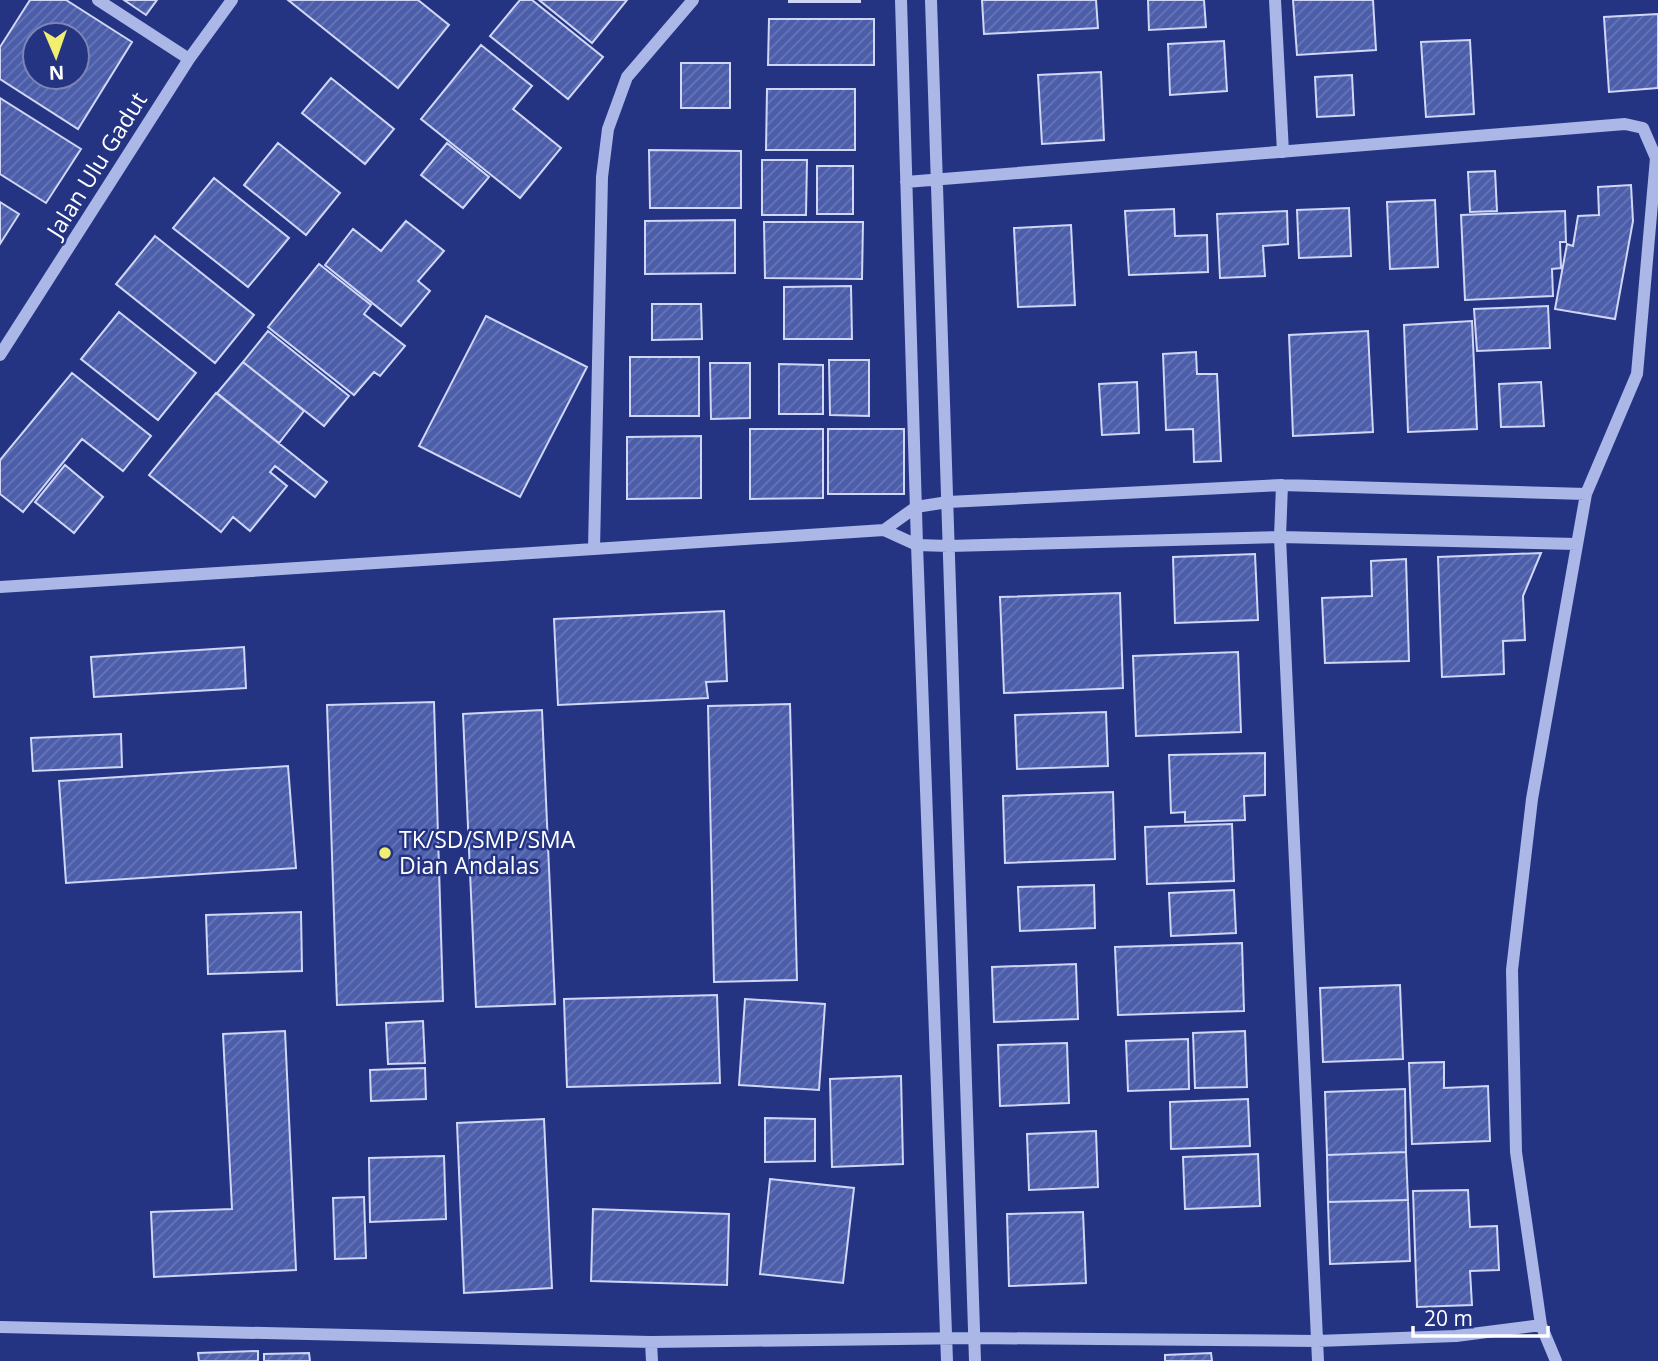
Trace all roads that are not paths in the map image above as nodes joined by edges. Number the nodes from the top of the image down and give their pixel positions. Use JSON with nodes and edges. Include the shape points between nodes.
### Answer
{"nodes":[{"id":1,"x":98,"y":0,"type":"edge"},
{"id":2,"x":232,"y":0,"type":"edge"},
{"id":3,"x":693,"y":0,"type":"edge"},
{"id":4,"x":901,"y":0,"type":"edge"},
{"id":5,"x":931,"y":0,"type":"edge"},
{"id":6,"x":1275,"y":0,"type":"edge"},
{"id":7,"x":189,"y":59,"type":"junction"},
{"id":8,"x":1283,"y":152,"type":"junction"},
{"id":9,"x":937,"y":181,"type":"junction"},
{"id":10,"x":906,"y":182,"type":"junction"},
{"id":11,"x":0,"y":355,"type":"edge"},
{"id":12,"x":1282,"y":485,"type":"junction"},
{"id":13,"x":1586,"y":494,"type":"junction"},
{"id":14,"x":948,"y":502,"type":"junction"},
{"id":15,"x":916,"y":507,"type":"junction"},
{"id":16,"x":884,"y":530,"type":"junction"},
{"id":17,"x":1280,"y":537,"type":"junction"},
{"id":18,"x":1576,"y":544,"type":"junction"},
{"id":19,"x":917,"y":545,"type":"junction"},
{"id":20,"x":949,"y":546,"type":"junction"},
{"id":21,"x":594,"y":549,"type":"junction"},
{"id":22,"x":0,"y":587,"type":"edge"},
{"id":23,"x":1541,"y":1325,"type":"junction"},
{"id":24,"x":0,"y":1327,"type":"edge"},
{"id":25,"x":947,"y":1338,"type":"junction"},
{"id":26,"x":974,"y":1338,"type":"junction"},
{"id":27,"x":1317,"y":1340,"type":"junction"},
{"id":28,"x":651,"y":1342,"type":"junction"},
{"id":29,"x":652,"y":1361,"type":"edge"},
{"id":30,"x":947,"y":1361,"type":"edge"},
{"id":31,"x":975,"y":1361,"type":"edge"},
{"id":32,"x":1318,"y":1361,"type":"edge"},
{"id":33,"x":1556,"y":1361,"type":"edge"}],
"edges":[{"from":1,"to":7,"type":"street"},
{"from":2,"to":7,"type":"street","name":"Jalan Ulu Gadut"},
{"from":3,"to":21,"type":"street","via":[[627,77],[608,129],[601,177]]},
{"from":4,"to":10,"type":"street"},
{"from":5,"to":9,"type":"street"},
{"from":6,"to":8,"type":"street"},
{"from":7,"to":11,"type":"street","name":"Jalan Ulu Gadut"},
{"from":8,"to":9,"type":"street"},
{"from":8,"to":13,"type":"street","via":[[1625,124],[1643,128],[1656,158],[1637,374]]},
{"from":9,"to":10,"type":"street"},
{"from":9,"to":14,"type":"street"},
{"from":10,"to":15,"type":"street"},
{"from":12,"to":13,"type":"street"},
{"from":12,"to":14,"type":"street"},
{"from":12,"to":17,"type":"street"},
{"from":13,"to":18,"type":"street"},
{"from":14,"to":15,"type":"street"},
{"from":14,"to":20,"type":"street"},
{"from":15,"to":16,"type":"street"},
{"from":15,"to":19,"type":"street"},
{"from":16,"to":19,"type":"street"},
{"from":16,"to":21,"type":"street"},
{"from":17,"to":18,"type":"street"},
{"from":17,"to":20,"type":"street"},
{"from":17,"to":27,"type":"street"},
{"from":18,"to":23,"type":"street","via":[[1532,799],[1512,970],[1517,1152]]},
{"from":19,"to":20,"type":"street"},
{"from":19,"to":25,"type":"street"},
{"from":20,"to":26,"type":"street"},
{"from":21,"to":22,"type":"street"},
{"from":23,"to":27,"type":"street","via":[[1456,1336]]},
{"from":23,"to":33,"type":"street"},
{"from":24,"to":28,"type":"street"},
{"from":25,"to":26,"type":"street"},
{"from":25,"to":28,"type":"street"},
{"from":25,"to":30,"type":"street"},
{"from":26,"to":27,"type":"street"},
{"from":26,"to":31,"type":"street"},
{"from":27,"to":32,"type":"street"},
{"from":28,"to":29,"type":"street"}]}
